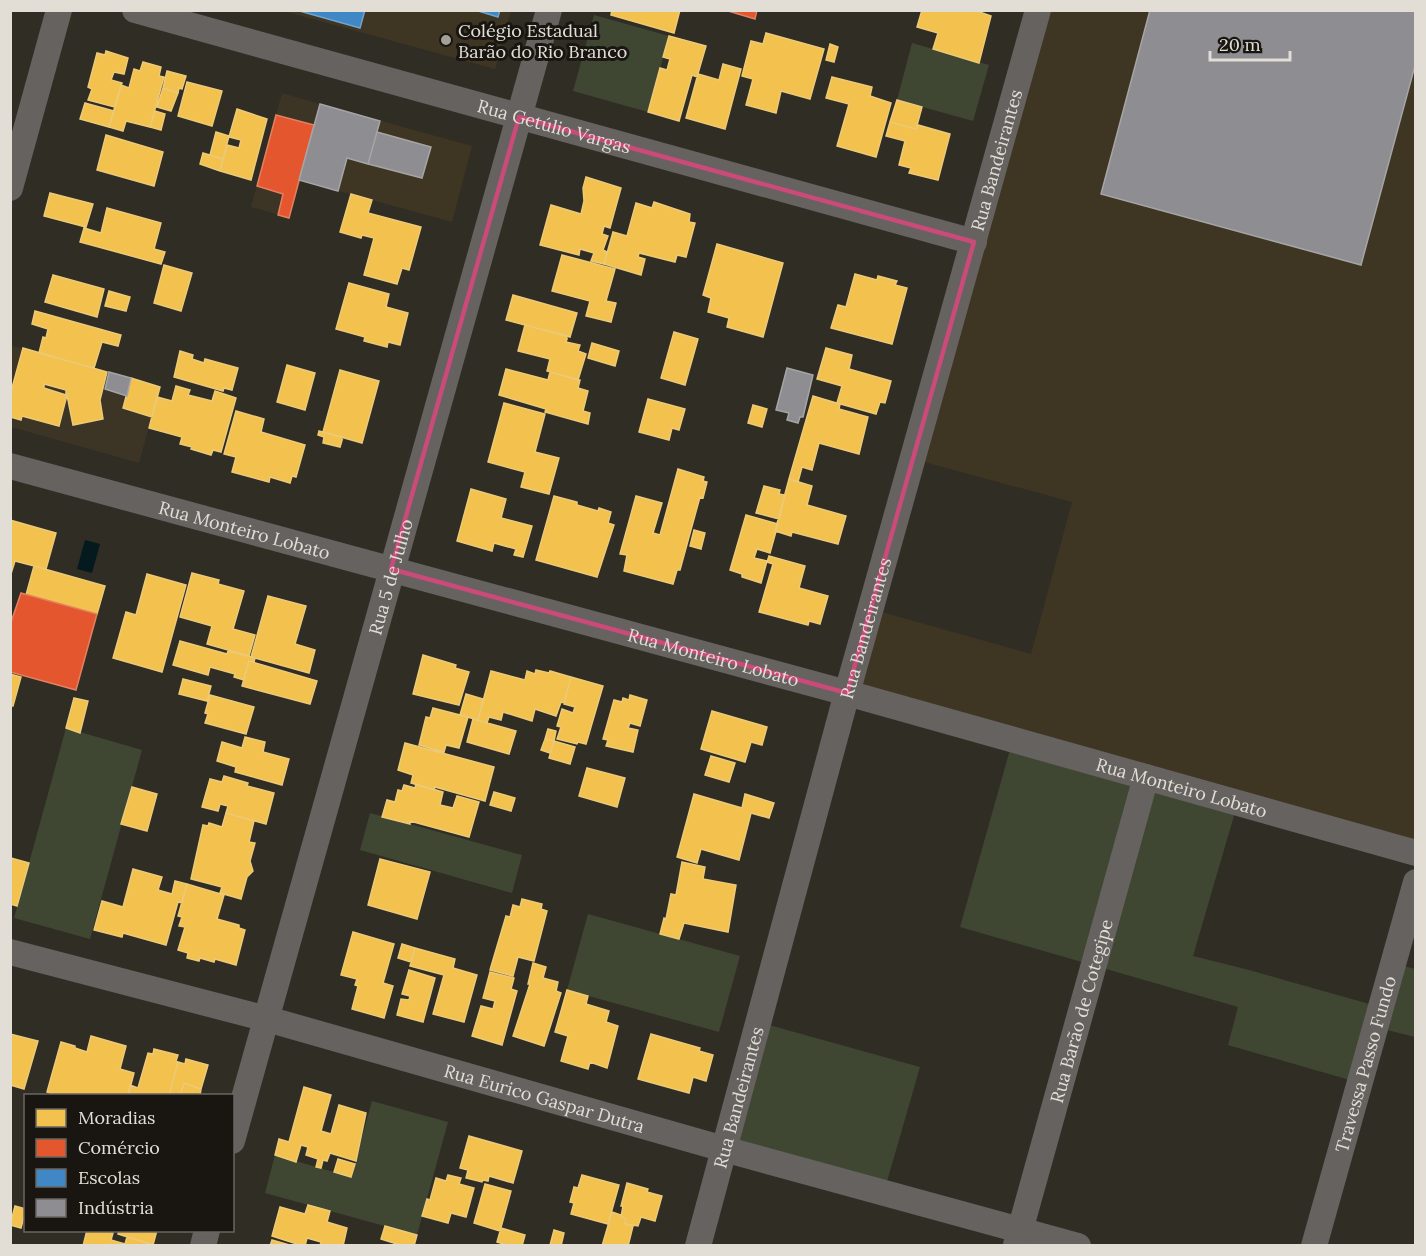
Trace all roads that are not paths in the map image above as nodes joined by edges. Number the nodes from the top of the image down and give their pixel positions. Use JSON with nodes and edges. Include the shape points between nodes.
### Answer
{"nodes":[{"id":1,"x":59,"y":10,"type":"edge"},
{"id":2,"x":135,"y":10,"type":"edge"},
{"id":3,"x":549,"y":10,"type":"edge"},
{"id":4,"x":1038,"y":10,"type":"edge"},
{"id":5,"x":519,"y":117,"type":"junction"},
{"id":6,"x":10,"y":188,"type":"edge"},
{"id":7,"x":975,"y":242,"type":"junction"},
{"id":8,"x":10,"y":466,"type":"edge"},
{"id":9,"x":391,"y":569,"type":"junction"},
{"id":10,"x":847,"y":693,"type":"junction"},
{"id":11,"x":1146,"y":777,"type":"junction"},
{"id":12,"x":1416,"y":853,"type":"edge"},
{"id":13,"x":1416,"y":882,"type":"edge"},
{"id":14,"x":10,"y":952,"type":"edge"},
{"id":15,"x":267,"y":1019,"type":"junction"},
{"id":16,"x":234,"y":1134,"type":"edge"},
{"id":17,"x":724,"y":1149,"type":"junction"},
{"id":18,"x":1019,"y":1237,"type":"edge"},
{"id":19,"x":698,"y":1245,"type":"edge"},
{"id":20,"x":1078,"y":1245,"type":"edge"},
{"id":21,"x":1314,"y":1245,"type":"edge"}],
"edges":[{"from":1,"to":6,"type":"street"},
{"from":2,"to":5,"type":"street","name":"Rua Getúlio Vargas"},
{"from":3,"to":5,"type":"street","name":"Rua 5 de Julho"},
{"from":4,"to":7,"type":"street","name":"Rua Bandeirantes"},
{"from":5,"to":7,"type":"street","name":"Rua Getúlio Vargas"},
{"from":5,"to":9,"type":"street","name":"Rua 5 de Julho"},
{"from":7,"to":10,"type":"street","name":"Rua Bandeirantes"},
{"from":8,"to":9,"type":"street","name":"Rua Monteiro Lobato"},
{"from":9,"to":10,"type":"street","name":"Rua Monteiro Lobato"},
{"from":9,"to":15,"type":"street","name":"Rua 5 de Julho"},
{"from":10,"to":11,"type":"street","name":"Rua Monteiro Lobato"},
{"from":10,"to":17,"type":"street","name":"Rua Bandeirantes"},
{"from":11,"to":12,"type":"street","name":"Rua Monteiro Lobato"},
{"from":11,"to":18,"type":"street","name":"Rua Barão de Cotegipe"},
{"from":13,"to":21,"type":"street","name":"Travessa Passo Fundo"},
{"from":14,"to":15,"type":"street","name":"Rua Eurico Gaspar Dutra"},
{"from":15,"to":16,"type":"street","name":"Rua 5 de Julho"},
{"from":15,"to":17,"type":"street","name":"Rua Eurico Gaspar Dutra"},
{"from":17,"to":18,"type":"street","name":"Rua Eurico Gaspar Dutra"},
{"from":17,"to":19,"type":"street","name":"Rua Bandeirantes"},
{"from":18,"to":20,"type":"street","name":"Rua Eurico Gaspar Dutra"}]}
